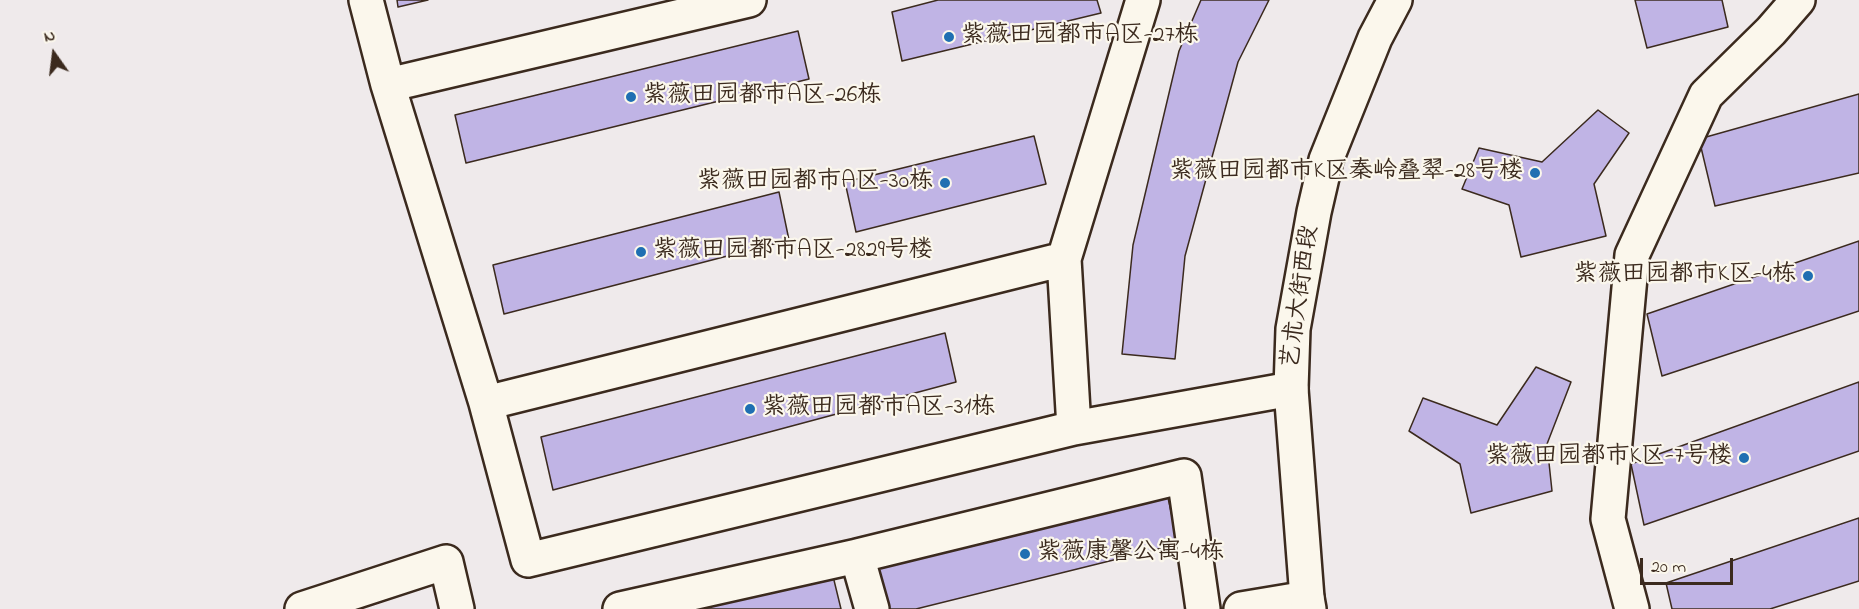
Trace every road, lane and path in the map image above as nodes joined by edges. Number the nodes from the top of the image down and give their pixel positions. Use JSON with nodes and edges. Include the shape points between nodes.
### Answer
{"nodes":[{"id":1,"x":366,"y":0,"type":"edge"},
{"id":2,"x":749,"y":0,"type":"edge"},
{"id":3,"x":1143,"y":0,"type":"edge"},
{"id":4,"x":1395,"y":0,"type":"edge"},
{"id":5,"x":1798,"y":0,"type":"edge"},
{"id":6,"x":388,"y":85,"type":"junction"},
{"id":7,"x":1064,"y":259,"type":"junction"},
{"id":8,"x":1291,"y":389,"type":"junction"},
{"id":9,"x":486,"y":403,"type":"junction"},
{"id":10,"x":1074,"y":428,"type":"junction"},
{"id":11,"x":856,"y":556,"type":"junction"},
{"id":12,"x":1308,"y":604,"type":"edge"},
{"id":13,"x":302,"y":609,"type":"edge"},
{"id":14,"x":458,"y":609,"type":"edge"},
{"id":15,"x":620,"y":609,"type":"edge"},
{"id":16,"x":872,"y":609,"type":"edge"},
{"id":17,"x":1203,"y":609,"type":"edge"},
{"id":18,"x":1241,"y":609,"type":"edge"},
{"id":19,"x":1632,"y":609,"type":"edge"}],
"edges":[{"from":1,"to":6,"type":"street"},
{"from":2,"to":6,"type":"street"},
{"from":3,"to":7,"type":"street"},
{"from":4,"to":8,"type":"street","name":"艺术大街西段","via":[[1326,160],[1293,329]]},
{"from":5,"to":19,"type":"street","via":[[1706,95],[1632,255],[1608,519]]},
{"from":6,"to":9,"type":"street"},
{"from":7,"to":9,"type":"street"},
{"from":7,"to":10,"type":"street"},
{"from":8,"to":10,"type":"street"},
{"from":8,"to":12,"type":"street","name":"艺术大街西段"},
{"from":9,"to":10,"type":"street","via":[[528,560]]},
{"from":11,"to":15,"type":"street"},
{"from":11,"to":16,"type":"street"},
{"from":11,"to":17,"type":"street","via":[[1184,476]]},
{"from":12,"to":18,"type":"street"},
{"from":13,"to":14,"type":"street","via":[[446,562]]}]}
